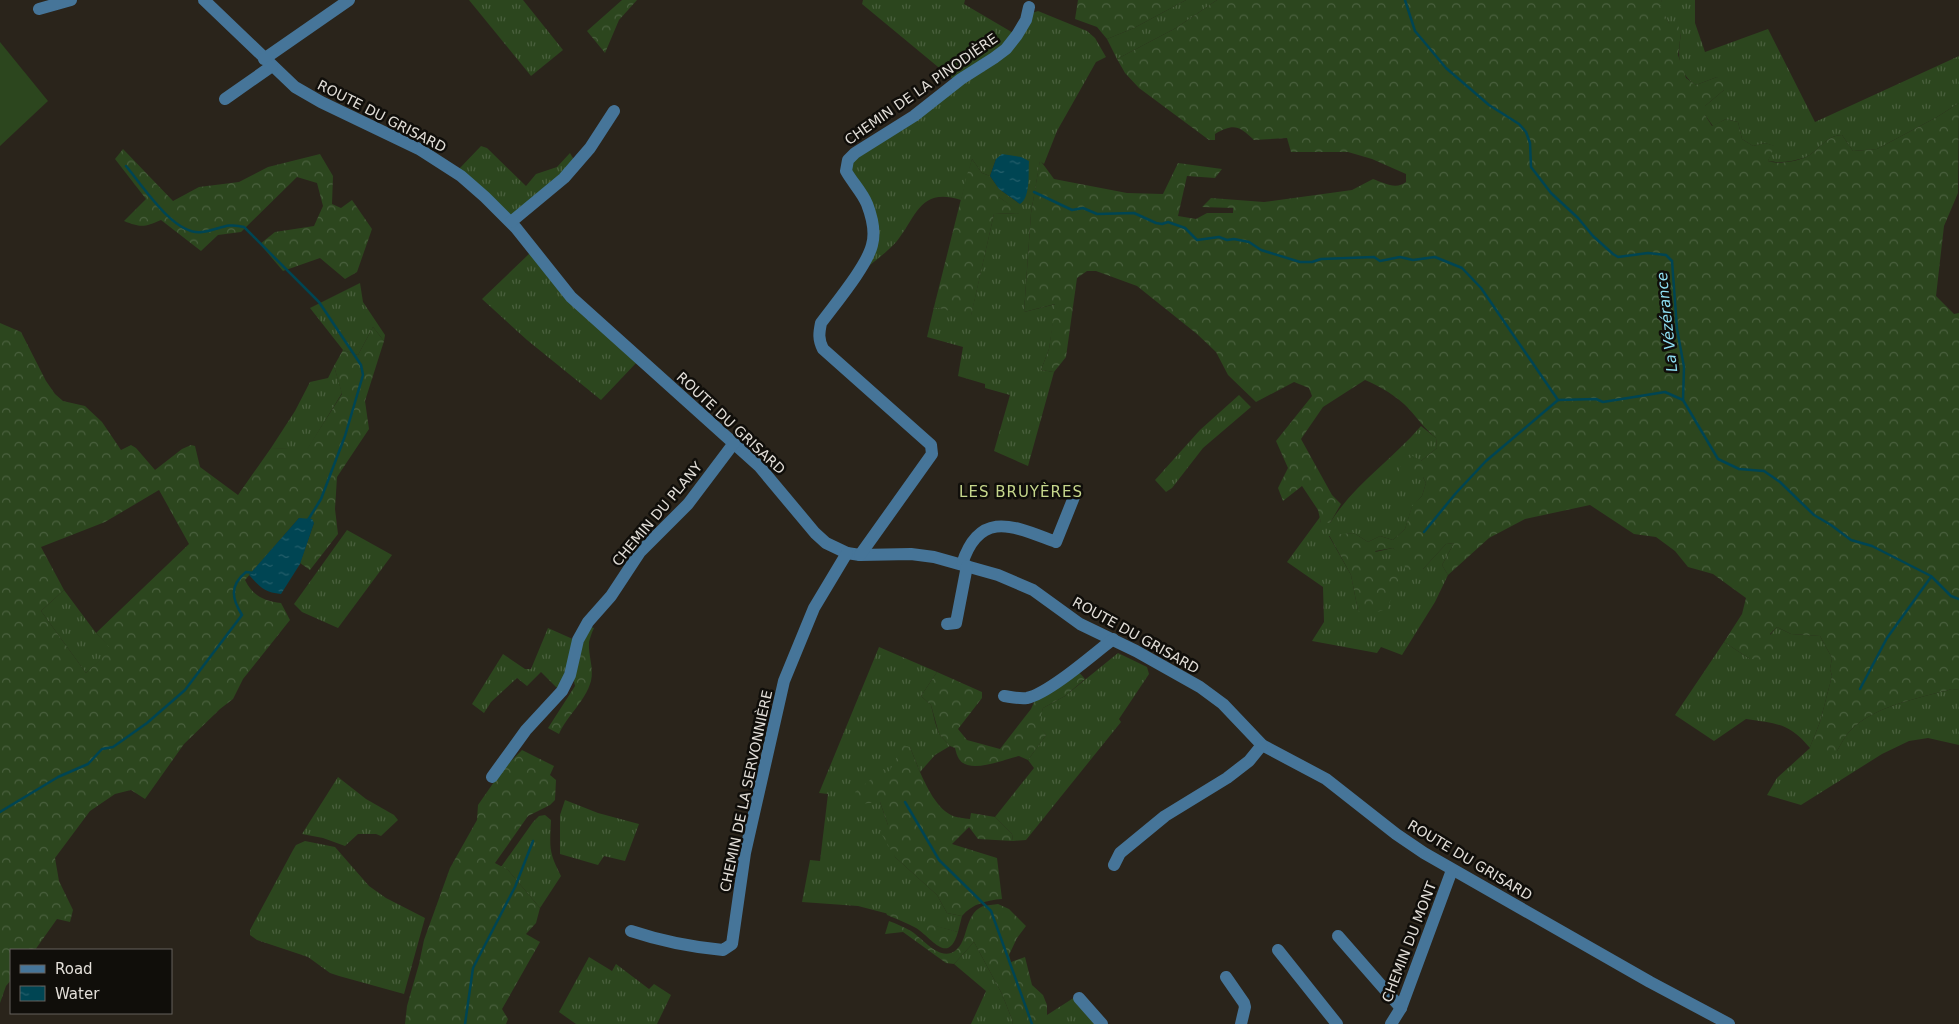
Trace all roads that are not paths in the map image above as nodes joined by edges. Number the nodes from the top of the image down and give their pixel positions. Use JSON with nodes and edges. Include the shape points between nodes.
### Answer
{"nodes":[{"id":1,"x":71,"y":0,"type":"edge"},
{"id":2,"x":204,"y":0,"type":"edge"},
{"id":3,"x":349,"y":0,"type":"edge"},
{"id":4,"x":1029,"y":7,"type":"dead end"},
{"id":5,"x":39,"y":9,"type":"dead end"},
{"id":6,"x":268,"y":62,"type":"junction"},
{"id":7,"x":225,"y":99,"type":"dead end"},
{"id":8,"x":614,"y":111,"type":"dead end"},
{"id":9,"x":511,"y":222,"type":"junction"},
{"id":10,"x":734,"y":443,"type":"junction"},
{"id":11,"x":1076,"y":492,"type":"dead end"},
{"id":12,"x":847,"y":553,"type":"junction"},
{"id":13,"x":860,"y":555,"type":"junction"},
{"id":14,"x":965,"y":565,"type":"junction"},
{"id":15,"x":947,"y":624,"type":"dead end"},
{"id":16,"x":1113,"y":640,"type":"junction"},
{"id":17,"x":1004,"y":696,"type":"dead end"},
{"id":18,"x":1262,"y":746,"type":"junction"},
{"id":19,"x":492,"y":777,"type":"dead end"},
{"id":20,"x":1114,"y":865,"type":"dead end"},
{"id":21,"x":1452,"y":870,"type":"junction"},
{"id":22,"x":631,"y":932,"type":"dead end"},
{"id":23,"x":1338,"y":936,"type":"dead end"},
{"id":24,"x":1278,"y":950,"type":"dead end"},
{"id":25,"x":1226,"y":977,"type":"dead end"},
{"id":26,"x":1079,"y":998,"type":"dead end"},
{"id":27,"x":1401,"y":1008,"type":"junction"},
{"id":28,"x":1102,"y":1024,"type":"edge"},
{"id":29,"x":1241,"y":1024,"type":"edge"},
{"id":30,"x":1337,"y":1024,"type":"edge"},
{"id":31,"x":1391,"y":1024,"type":"edge"},
{"id":32,"x":1727,"y":1024,"type":"edge"}],
"edges":[{"from":1,"to":5,"type":"street"},
{"from":2,"to":6,"type":"street","name":"ROUTE DU GRISARD"},
{"from":3,"to":6,"type":"street"},
{"from":4,"to":13,"type":"street","name":"CHEMIN DE LA PINODIÈRE","via":[[1026,20],[1006,49],[914,116],[855,152],[848,160],[846,171],[862,195],[872,220],[872,246],[821,323],[819,342],[931,444],[932,454]]},
{"from":6,"to":7,"type":"street"},
{"from":6,"to":9,"type":"street","name":"ROUTE DU GRISARD","via":[[306,94],[440,162],[486,197]]},
{"from":8,"to":9,"type":"street","via":[[590,148],[564,178]]},
{"from":9,"to":10,"type":"street","name":"ROUTE DU GRISARD","via":[[571,296]]},
{"from":10,"to":12,"type":"street","name":"ROUTE DU GRISARD","via":[[770,477],[815,533],[826,543]]},
{"from":10,"to":19,"type":"street","name":"CHEMIN DU PLANY","via":[[683,510],[640,552],[588,622],[578,640],[570,675],[562,691],[526,730]]},
{"from":11,"to":14,"type":"street","via":[[1056,542],[1012,527],[996,526],[975,537],[966,553]]},
{"from":12,"to":13,"type":"street","name":"ROUTE DU GRISARD"},
{"from":12,"to":22,"type":"street","name":"CHEMIN DE LA SERVONNIÈRE","via":[[814,608],[784,681],[744,860],[732,944],[723,950],[706,948],[674,944]]},
{"from":13,"to":14,"type":"street","name":"ROUTE DU GRISARD","via":[[923,555]]},
{"from":14,"to":15,"type":"street","via":[[956,623]]},
{"from":14,"to":16,"type":"street","name":"ROUTE DU GRISARD","via":[[1032,590],[1080,624]]},
{"from":16,"to":17,"type":"street","via":[[1035,695],[1022,698]]},
{"from":16,"to":18,"type":"street","name":"ROUTE DU GRISARD","via":[[1211,694]]},
{"from":18,"to":20,"type":"street","via":[[1227,778],[1165,816],[1120,853]]},
{"from":18,"to":21,"type":"street","name":"ROUTE DU GRISARD","via":[[1326,779],[1396,834]]},
{"from":21,"to":27,"type":"street","name":"CHEMIN DU MONT"},
{"from":21,"to":32,"type":"street","name":"ROUTE DU GRISARD"},
{"from":23,"to":27,"type":"street"},
{"from":24,"to":30,"type":"street"},
{"from":25,"to":29,"type":"street","via":[[1246,1007]]},
{"from":26,"to":28,"type":"street"},
{"from":27,"to":31,"type":"street","name":"CHEMIN DU MONT"}]}
